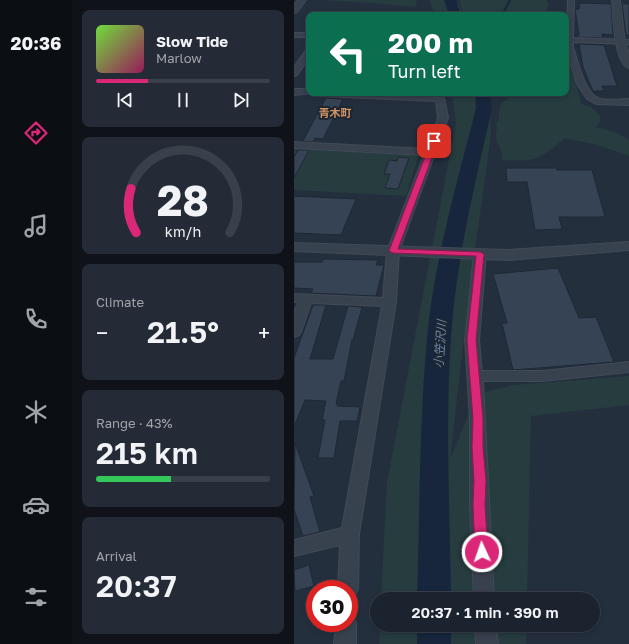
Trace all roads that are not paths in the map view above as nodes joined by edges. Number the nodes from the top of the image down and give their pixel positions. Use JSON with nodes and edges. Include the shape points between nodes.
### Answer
{"nodes":[{"id":1,"x":302,"y":0,"type":"edge"},
{"id":2,"x":571,"y":0,"type":"edge"},
{"id":3,"x":616,"y":0,"type":"edge"},
{"id":4,"x":294,"y":10,"type":"edge"},
{"id":5,"x":294,"y":35,"type":"edge"},
{"id":6,"x":306,"y":35,"type":"edge"},
{"id":7,"x":569,"y":40,"type":"junction"},
{"id":8,"x":624,"y":42,"type":"edge"},
{"id":9,"x":305,"y":63,"type":"edge"},
{"id":10,"x":629,"y":65,"type":"edge"},
{"id":11,"x":294,"y":73,"type":"edge"},
{"id":12,"x":294,"y":92,"type":"edge"},
{"id":13,"x":306,"y":92,"type":"edge"},
{"id":14,"x":440,"y":96,"type":"edge"},
{"id":15,"x":629,"y":102,"type":"edge"},
{"id":16,"x":294,"y":145,"type":"edge"},
{"id":17,"x":430,"y":152,"type":"junction"},
{"id":18,"x":629,"y":246,"type":"edge"},
{"id":19,"x":294,"y":247,"type":"edge"},
{"id":20,"x":398,"y":251,"type":"junction"},
{"id":21,"x":480,"y":254,"type":"junction"},
{"id":22,"x":300,"y":298,"type":"edge"},
{"id":23,"x":389,"y":302,"type":"junction"},
{"id":24,"x":294,"y":332,"type":"edge"},
{"id":25,"x":629,"y":367,"type":"edge"},
{"id":26,"x":474,"y":376,"type":"junction"},
{"id":27,"x":350,"y":534,"type":"junction"},
{"id":28,"x":294,"y":548,"type":"edge"},
{"id":29,"x":348,"y":580,"type":"edge"},
{"id":30,"x":484,"y":592,"type":"edge"},
{"id":31,"x":486,"y":632,"type":"edge"},
{"id":32,"x":487,"y":644,"type":"edge"}],
"edges":[{"from":1,"to":4,"type":"street"},
{"from":2,"to":7,"type":"street"},
{"from":3,"to":8,"type":"street"},
{"from":5,"to":6,"type":"street"},
{"from":7,"to":8,"type":"street"},
{"from":7,"to":15,"type":"street","via":[[577,73],[590,97],[599,102]]},
{"from":8,"to":10,"type":"street"},
{"from":9,"to":11,"type":"street"},
{"from":12,"to":13,"type":"street"},
{"from":14,"to":17,"type":"street","via":[[443,118]]},
{"from":16,"to":17,"type":"street"},
{"from":17,"to":20,"type":"street"},
{"from":18,"to":21,"type":"street","via":[[533,254]]},
{"from":19,"to":20,"type":"street"},
{"from":20,"to":21,"type":"street"},
{"from":20,"to":23,"type":"street"},
{"from":21,"to":26,"type":"street","via":[[472,340]]},
{"from":22,"to":23,"type":"street"},
{"from":22,"to":24,"type":"street"},
{"from":23,"to":27,"type":"street"},
{"from":25,"to":26,"type":"street","via":[[543,376]]},
{"from":26,"to":30,"type":"street","via":[[478,419]]},
{"from":27,"to":28,"type":"street"},
{"from":27,"to":29,"type":"street"},
{"from":31,"to":32,"type":"street"}]}
